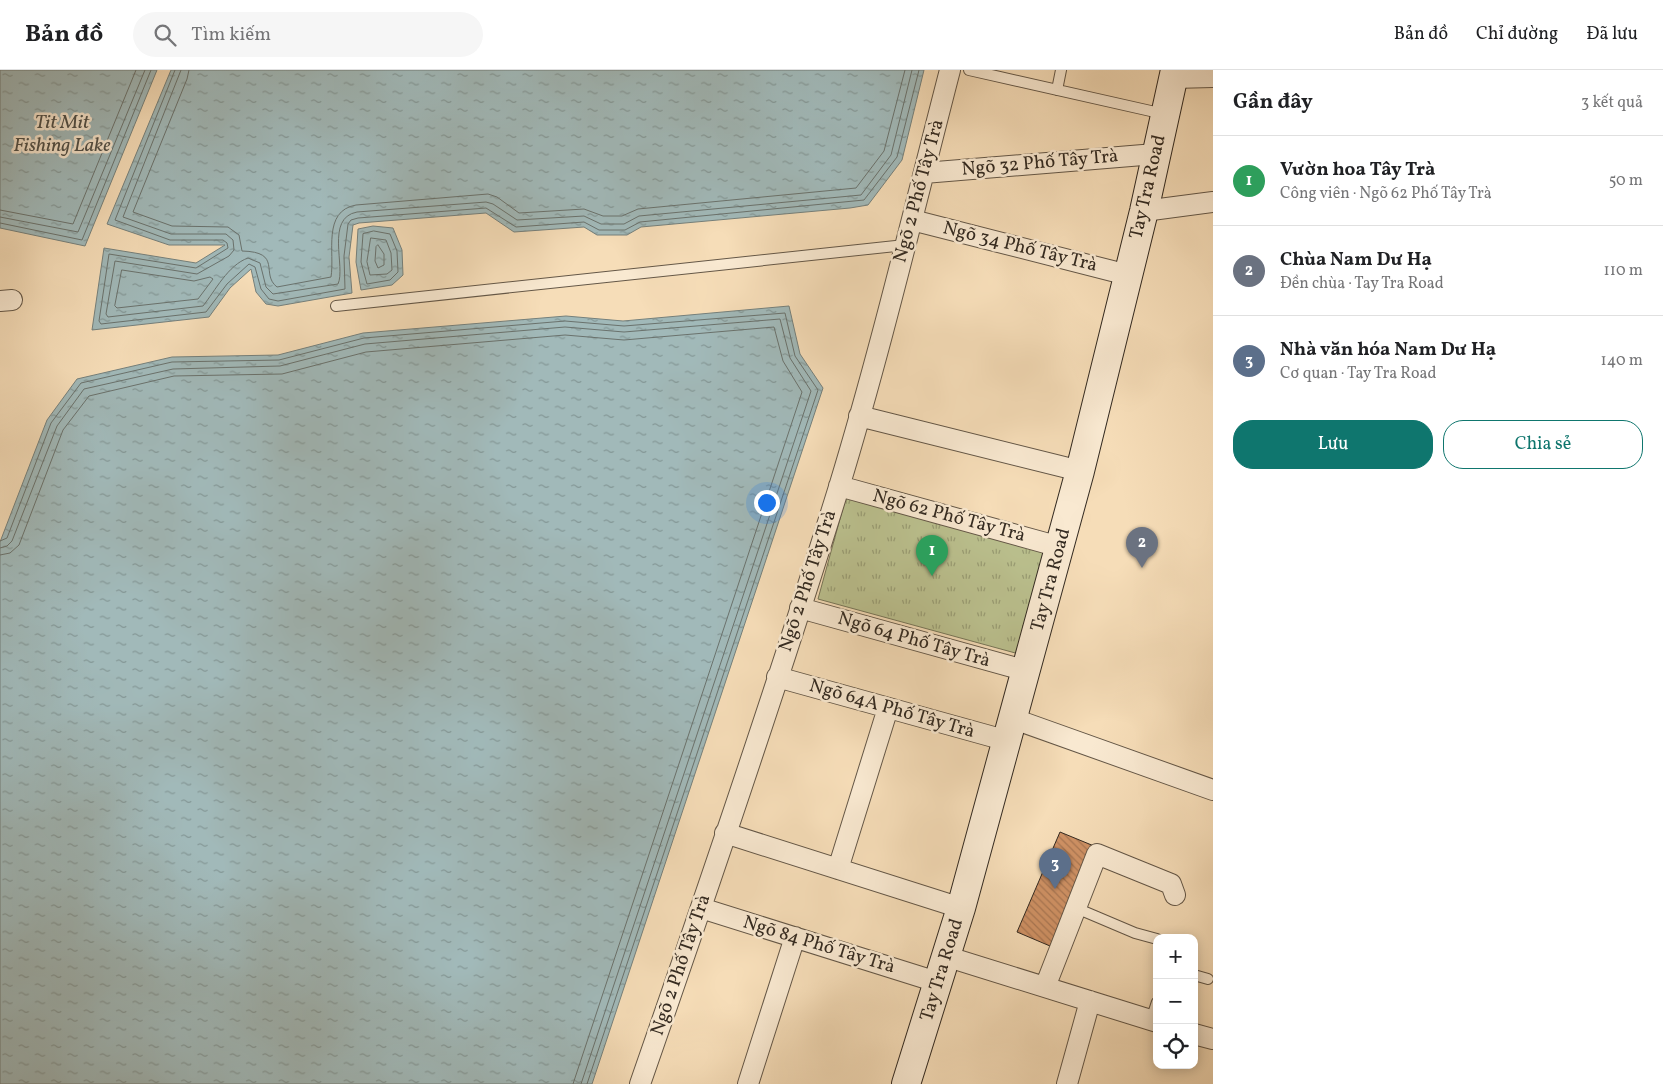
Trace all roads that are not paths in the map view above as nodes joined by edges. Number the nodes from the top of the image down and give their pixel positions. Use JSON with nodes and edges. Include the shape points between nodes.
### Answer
{"nodes":[{"id":1,"x":950,"y":70,"type":"edge"},
{"id":2,"x":969,"y":70,"type":"edge"},
{"id":3,"x":1061,"y":70,"type":"edge"},
{"id":4,"x":1174,"y":74,"type":"edge"},
{"id":5,"x":1213,"y":77,"type":"edge"},
{"id":6,"x":1056,"y":90,"type":"junction"},
{"id":7,"x":1164,"y":114,"type":"junction"},
{"id":8,"x":1155,"y":154,"type":"junction"},
{"id":9,"x":924,"y":173,"type":"junction"},
{"id":10,"x":1213,"y":202,"type":"edge"},
{"id":11,"x":1144,"y":211,"type":"junction"},
{"id":12,"x":912,"y":220,"type":"junction"},
{"id":13,"x":905,"y":245,"type":"junction"},
{"id":14,"x":1128,"y":275,"type":"junction"},
{"id":15,"x":336,"y":306,"type":"dead end"},
{"id":16,"x":859,"y":416,"type":"junction"},
{"id":17,"x":1080,"y":471,"type":"junction"},
{"id":18,"x":839,"y":486,"type":"junction"},
{"id":19,"x":1060,"y":546,"type":"junction"},
{"id":20,"x":800,"y":608,"type":"junction"},
{"id":21,"x":1027,"y":671,"type":"junction"},
{"id":22,"x":777,"y":677,"type":"junction"},
{"id":23,"x":888,"y":708,"type":"junction"},
{"id":24,"x":1011,"y":730,"type":"junction"},
{"id":25,"x":1213,"y":790,"type":"edge"},
{"id":26,"x":725,"y":833,"type":"junction"},
{"id":27,"x":838,"y":869,"type":"junction"},
{"id":28,"x":1175,"y":895,"type":"dead end"},
{"id":29,"x":701,"y":908,"type":"junction"},
{"id":30,"x":961,"y":908,"type":"junction"},
{"id":31,"x":1076,"y":908,"type":"junction"},
{"id":32,"x":795,"y":937,"type":"junction"},
{"id":33,"x":1153,"y":938,"type":"edge"},
{"id":34,"x":945,"y":956,"type":"junction"},
{"id":35,"x":1198,"y":976,"type":"edge"},
{"id":36,"x":1208,"y":979,"type":"dead end"},
{"id":37,"x":937,"y":982,"type":"junction"},
{"id":38,"x":1045,"y":987,"type":"junction"},
{"id":39,"x":1090,"y":1001,"type":"junction"},
{"id":40,"x":1153,"y":1015,"type":"edge"},
{"id":41,"x":1198,"y":1035,"type":"edge"},
{"id":42,"x":1213,"y":1039,"type":"edge"},
{"id":43,"x":640,"y":1084,"type":"edge"},
{"id":44,"x":748,"y":1084,"type":"edge"},
{"id":45,"x":906,"y":1084,"type":"edge"},
{"id":46,"x":1067,"y":1084,"type":"edge"}],
"edges":[{"from":1,"to":9,"type":"street","name":"Ngõ 2 Phố Tây Trà"},
{"from":2,"to":6,"type":"lane"},
{"from":3,"to":6,"type":"lane"},
{"from":4,"to":5,"type":"street"},
{"from":4,"to":7,"type":"street","name":"Tay Tra Road"},
{"from":6,"to":7,"type":"lane"},
{"from":7,"to":8,"type":"street","name":"Tay Tra Road"},
{"from":8,"to":9,"type":"street","name":"Ngõ 32 Phố Tây Trà"},
{"from":8,"to":11,"type":"street","name":"Tay Tra Road"},
{"from":9,"to":12,"type":"street","name":"Ngõ 2 Phố Tây Trà"},
{"from":10,"to":11,"type":"street"},
{"from":11,"to":14,"type":"street","name":"Tay Tra Road"},
{"from":12,"to":13,"type":"street","name":"Ngõ 2 Phố Tây Trà"},
{"from":12,"to":14,"type":"street","name":"Ngõ 34 Phố Tây Trà"},
{"from":13,"to":15,"type":"lane"},
{"from":13,"to":16,"type":"street","name":"Ngõ 2 Phố Tây Trà"},
{"from":14,"to":17,"type":"street","name":"Tay Tra Road"},
{"from":16,"to":17,"type":"street"},
{"from":16,"to":18,"type":"street","name":"Ngõ 2 Phố Tây Trà"},
{"from":17,"to":19,"type":"street","name":"Tay Tra Road"},
{"from":18,"to":19,"type":"street","name":"Ngõ 62 Phố Tây Trà"},
{"from":18,"to":20,"type":"street","name":"Ngõ 2 Phố Tây Trà"},
{"from":19,"to":21,"type":"street","name":"Tay Tra Road"},
{"from":20,"to":21,"type":"street","name":"Ngõ 64 Phố Tây Trà"},
{"from":20,"to":22,"type":"street","name":"Ngõ 2 Phố Tây Trà"},
{"from":21,"to":24,"type":"street","name":"Tay Tra Road"},
{"from":22,"to":23,"type":"street","name":"Ngõ 64A Phố Tây Trà"},
{"from":22,"to":26,"type":"street","name":"Ngõ 2 Phố Tây Trà"},
{"from":23,"to":24,"type":"street","name":"Ngõ 64A Phố Tây Trà"},
{"from":23,"to":27,"type":"street"},
{"from":24,"to":25,"type":"street","name":"Ngõ 64A Phố Tây Trà"},
{"from":24,"to":30,"type":"street","name":"Tay Tra Road"},
{"from":26,"to":27,"type":"street"},
{"from":26,"to":29,"type":"street","name":"Ngõ 2 Phố Tây Trà"},
{"from":27,"to":30,"type":"street"},
{"from":28,"to":31,"type":"street","via":[[1171,884],[1097,854]]},
{"from":29,"to":32,"type":"street","name":"Ngõ 84 Phố Tây Trà"},
{"from":29,"to":43,"type":"street","name":"Ngõ 2 Phố Tây Trà"},
{"from":30,"to":34,"type":"street","name":"Tay Tra Road"},
{"from":31,"to":33,"type":"lane"},
{"from":31,"to":38,"type":"street"},
{"from":32,"to":37,"type":"street","name":"Ngõ 84 Phố Tây Trà"},
{"from":32,"to":44,"type":"street"},
{"from":34,"to":37,"type":"street","name":"Tay Tra Road"},
{"from":34,"to":38,"type":"street"},
{"from":35,"to":36,"type":"lane"},
{"from":37,"to":45,"type":"street","name":"Tay Tra Road"},
{"from":38,"to":39,"type":"street"},
{"from":39,"to":40,"type":"street"},
{"from":39,"to":46,"type":"street"},
{"from":41,"to":42,"type":"street"}]}
